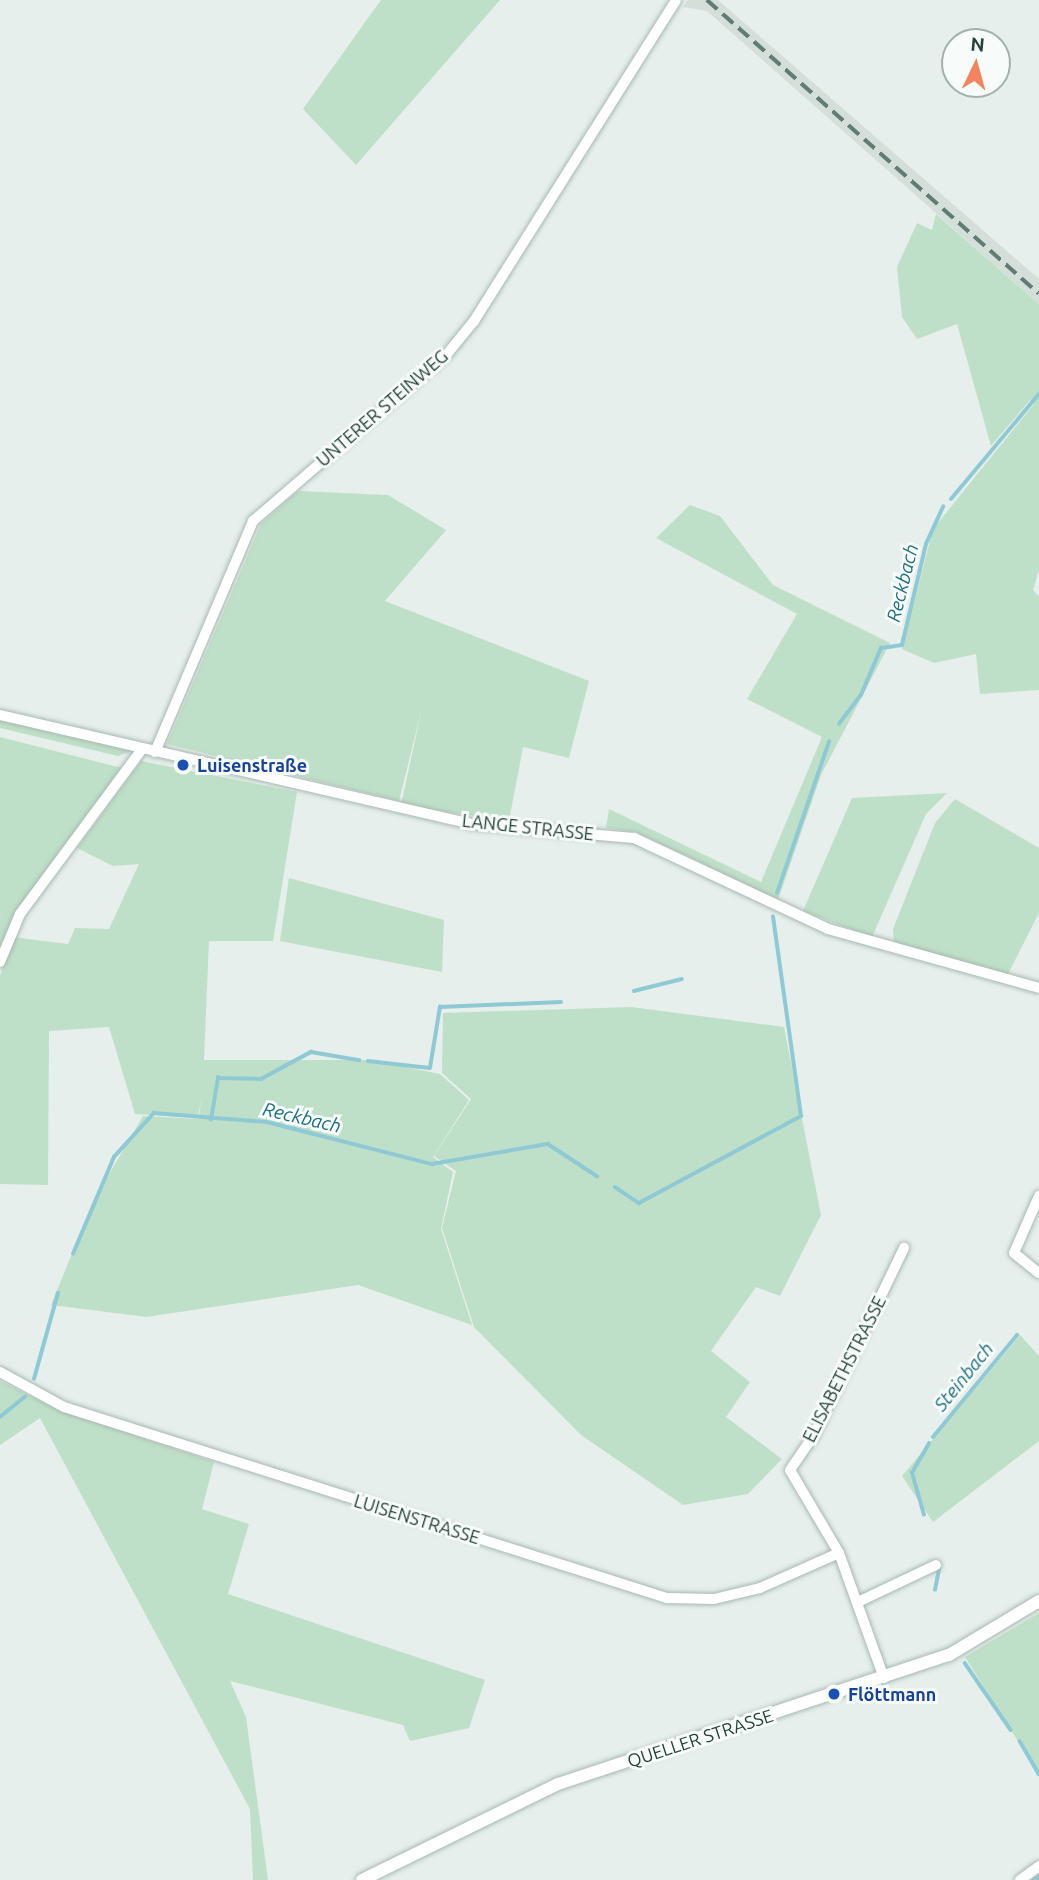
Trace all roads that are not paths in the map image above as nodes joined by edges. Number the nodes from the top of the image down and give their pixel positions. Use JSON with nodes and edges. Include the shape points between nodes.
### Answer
{"nodes":[{"id":1,"x":676,"y":0,"type":"edge"},
{"id":2,"x":0,"y":715,"type":"edge"},
{"id":3,"x":142,"y":749,"type":"junction"},
{"id":4,"x":155,"y":752,"type":"junction"},
{"id":5,"x":0,"y":962,"type":"edge"},
{"id":6,"x":1039,"y":988,"type":"edge"},
{"id":7,"x":1039,"y":1196,"type":"edge"},
{"id":8,"x":904,"y":1248,"type":"dead end"},
{"id":9,"x":1039,"y":1273,"type":"edge"},
{"id":10,"x":0,"y":1372,"type":"edge"},
{"id":11,"x":839,"y":1553,"type":"junction"},
{"id":12,"x":936,"y":1565,"type":"dead end"},
{"id":13,"x":860,"y":1601,"type":"junction"},
{"id":14,"x":1039,"y":1601,"type":"edge"},
{"id":15,"x":884,"y":1678,"type":"junction"},
{"id":16,"x":1039,"y":1866,"type":"edge"},
{"id":17,"x":362,"y":1880,"type":"edge"},
{"id":18,"x":1020,"y":1880,"type":"edge"}],
"edges":[{"from":1,"to":4,"type":"street","name":"UNTERER STEINWEG","via":[[468,329],[253,521]]},
{"from":2,"to":3,"type":"street","name":"LANGE STRASSE"},
{"from":3,"to":4,"type":"street","name":"LANGE STRASSE"},
{"from":3,"to":5,"type":"street","via":[[20,914]]},
{"from":4,"to":6,"type":"street","name":"LANGE STRASSE","via":[[471,824],[634,838],[828,929]]},
{"from":7,"to":9,"type":"street","via":[[1014,1253]]},
{"from":8,"to":11,"type":"street","name":"ELISABETHSTRASSE","via":[[814,1435],[790,1470]]},
{"from":10,"to":11,"type":"street","name":"LUISENSTRASSE","via":[[64,1407],[667,1598],[714,1599],[760,1588]]},
{"from":11,"to":13,"type":"street","name":"ELISABETHSTRASSE"},
{"from":12,"to":13,"type":"street"},
{"from":13,"to":15,"type":"street","name":"ELISABETHSTRASSE"},
{"from":14,"to":15,"type":"street","name":"QUELLER STRASSE","via":[[949,1655]]},
{"from":15,"to":17,"type":"street","name":"QUELLER STRASSE","via":[[558,1784]]},
{"from":16,"to":18,"type":"street"}]}
